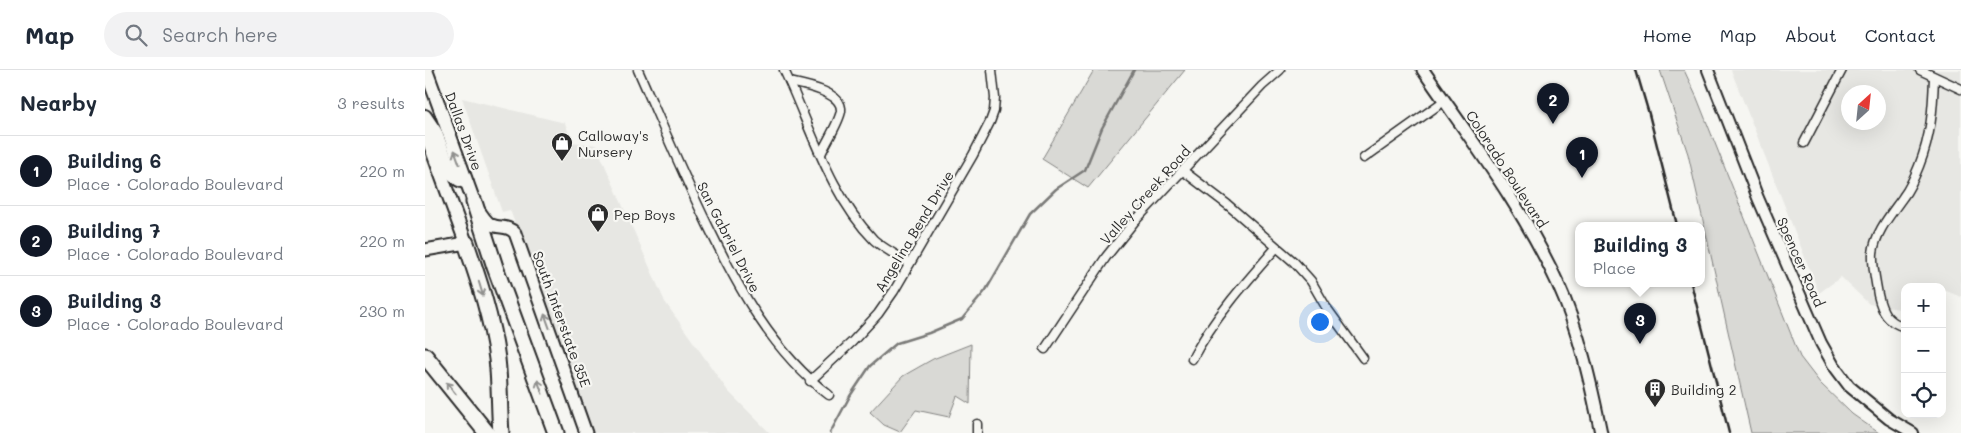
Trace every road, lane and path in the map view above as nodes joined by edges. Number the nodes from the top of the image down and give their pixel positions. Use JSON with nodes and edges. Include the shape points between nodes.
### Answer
{"nodes":[{"id":1,"x":426,"y":70,"type":"edge"},
{"id":2,"x":638,"y":70,"type":"edge"},
{"id":3,"x":784,"y":70,"type":"edge"},
{"id":4,"x":993,"y":70,"type":"edge"},
{"id":5,"x":1280,"y":70,"type":"edge"},
{"id":6,"x":1423,"y":70,"type":"edge"},
{"id":7,"x":1708,"y":70,"type":"edge"},
{"id":8,"x":1842,"y":70,"type":"edge"},
{"id":9,"x":1920,"y":70,"type":"edge"},
{"id":10,"x":1934,"y":77,"type":"junction"},
{"id":11,"x":790,"y":82,"type":"junction"},
{"id":12,"x":1961,"y":89,"type":"edge"},
{"id":13,"x":1444,"y":101,"type":"junction"},
{"id":14,"x":425,"y":116,"type":"edge"},
{"id":15,"x":425,"y":131,"type":"edge"},
{"id":16,"x":1804,"y":143,"type":"dead end"},
{"id":17,"x":821,"y":154,"type":"junction"},
{"id":18,"x":1365,"y":158,"type":"dead end"},
{"id":19,"x":1182,"y":170,"type":"junction"},
{"id":20,"x":467,"y":183,"type":"junction"},
{"id":21,"x":474,"y":202,"type":"junction"},
{"id":22,"x":466,"y":243,"type":"junction"},
{"id":23,"x":1277,"y":248,"type":"junction"},
{"id":24,"x":425,"y":250,"type":"edge"},
{"id":25,"x":910,"y":263,"type":"junction"},
{"id":26,"x":1901,"y":326,"type":"edge"},
{"id":27,"x":1045,"y":349,"type":"dead end"},
{"id":28,"x":425,"y":356,"type":"edge"},
{"id":29,"x":1363,"y":358,"type":"dead end"},
{"id":30,"x":1192,"y":360,"type":"dead end"},
{"id":31,"x":810,"y":381,"type":"junction"},
{"id":32,"x":829,"y":395,"type":"dead end"},
{"id":33,"x":977,"y":424,"type":"dead end"},
{"id":34,"x":487,"y":433,"type":"edge"},
{"id":35,"x":501,"y":433,"type":"edge"},
{"id":36,"x":556,"y":433,"type":"edge"},
{"id":37,"x":586,"y":433,"type":"edge"},
{"id":38,"x":977,"y":433,"type":"edge"},
{"id":39,"x":1601,"y":433,"type":"edge"},
{"id":40,"x":1913,"y":433,"type":"edge"}],
"edges":[{"from":20,"to":1,"type":"main road","name":"Dallas Drive","one_way":true},
{"from":2,"to":31,"type":"street","name":"San Gabriel Drive","via":[[733,278],[753,312]]},
{"from":3,"to":11,"type":"street"},
{"from":4,"to":25,"type":"street","name":"Angelina Bend Drive","via":[[995,98],[990,122]]},
{"from":5,"to":19,"type":"street","name":"Valley Creek Road"},
{"from":6,"to":13,"type":"main road","name":"Colorado Boulevard"},
{"from":7,"to":40,"type":"street","name":"Spencer Road","via":[[1758,198],[1821,343],[1849,386],[1889,419]]},
{"from":8,"to":16,"type":"street"},
{"from":9,"to":10,"type":"street"},
{"from":10,"to":12,"type":"street"},
{"from":10,"to":26,"type":"street","via":[[1932,125],[1925,150],[1905,195],[1876,240],[1873,254],[1881,306],[1889,320]]},
{"from":11,"to":17,"type":"street"},
{"from":11,"to":17,"type":"street","via":[[834,95],[841,104],[841,112]]},
{"from":13,"to":18,"type":"street"},
{"from":13,"to":39,"type":"main road","name":"Colorado Boulevard","via":[[1515,205],[1559,285],[1583,355]]},
{"from":14,"to":20,"type":"main road","via":[[435,131],[452,174]]},
{"from":15,"to":22,"type":"main road"},
{"from":17,"to":25,"type":"street","via":[[835,185],[875,241]]},
{"from":19,"to":23,"type":"street"},
{"from":19,"to":27,"type":"street","name":"Valley Creek Road","via":[[1106,257]]},
{"from":20,"to":21,"type":"main road","name":"Dallas Drive"},
{"from":36,"to":21,"type":"highway","one_way":true},
{"from":37,"to":21,"type":"main road","name":"South Interstate 35E","one_way":true,"via":[[517,238],[509,228],[487,221]]},
{"from":22,"to":24,"type":"main road"},
{"from":22,"to":35,"type":"highway","one_way":true,"via":[[485,303],[497,358]]},
{"from":23,"to":29,"type":"street","via":[[1311,281],[1326,308]]},
{"from":23,"to":30,"type":"street","via":[[1206,334]]},
{"from":25,"to":31,"type":"street","name":"Angelina Bend Drive","via":[[878,314]]},
{"from":34,"to":28,"type":"highway","one_way":true},
{"from":31,"to":32,"type":"street","name":"San Gabriel Drive"},
{"from":33,"to":38,"type":"street"}]}
